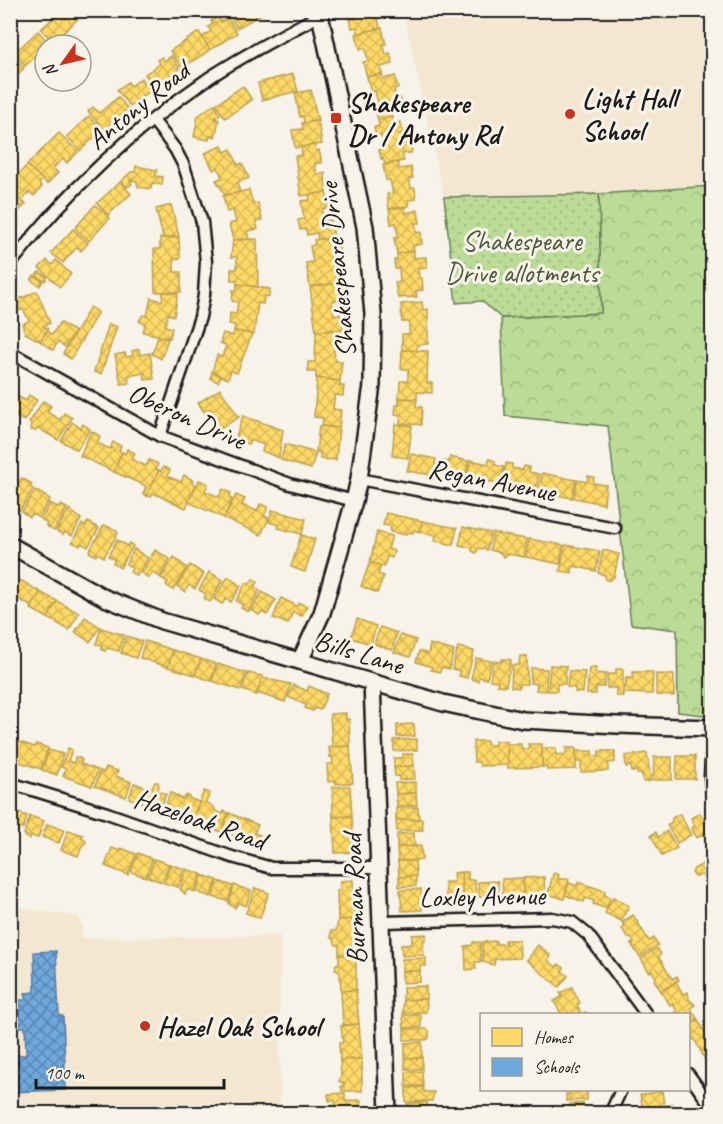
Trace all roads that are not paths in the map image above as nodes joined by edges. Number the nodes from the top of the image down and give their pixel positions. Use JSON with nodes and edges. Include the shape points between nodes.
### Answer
{"nodes":[{"id":1,"x":320,"y":13,"type":"edge"},
{"id":2,"x":153,"y":120,"type":"junction"},
{"id":3,"x":10,"y":265,"type":"edge"},
{"id":4,"x":10,"y":352,"type":"edge"},
{"id":5,"x":160,"y":436,"type":"junction"},
{"id":6,"x":359,"y":479,"type":"junction"},
{"id":7,"x":354,"y":501,"type":"junction"},
{"id":8,"x":615,"y":528,"type":"dead end"},
{"id":9,"x":10,"y":545,"type":"edge"},
{"id":10,"x":300,"y":661,"type":"junction"},
{"id":11,"x":372,"y":683,"type":"junction"},
{"id":12,"x":712,"y":728,"type":"edge"},
{"id":13,"x":712,"y":742,"type":"edge"},
{"id":14,"x":10,"y":783,"type":"edge"},
{"id":15,"x":712,"y":796,"type":"edge"},
{"id":16,"x":379,"y":868,"type":"junction"},
{"id":17,"x":381,"y":922,"type":"junction"},
{"id":18,"x":645,"y":1013,"type":"edge"},
{"id":19,"x":690,"y":1077,"type":"edge"},
{"id":20,"x":620,"y":1091,"type":"edge"},
{"id":21,"x":712,"y":1107,"type":"edge"},
{"id":22,"x":388,"y":1113,"type":"edge"},
{"id":23,"x":610,"y":1113,"type":"edge"}],
"edges":[{"from":1,"to":2,"type":"street","name":"Antony Road","via":[[210,78]]},
{"from":1,"to":6,"type":"street","name":"Shakespeare Drive","via":[[361,205],[372,303],[372,385]]},
{"from":2,"to":3,"type":"street","name":"Antony Road","via":[[89,174]]},
{"from":2,"to":5,"type":"street","via":[[184,166],[202,222],[206,262],[200,317]]},
{"from":4,"to":5,"type":"street","name":"Oberon Drive"},
{"from":5,"to":7,"type":"street","name":"Oberon Drive","via":[[290,484]]},
{"from":6,"to":7,"type":"street","name":"Shakespeare Drive"},
{"from":6,"to":8,"type":"street","name":"Regan Avenue"},
{"from":7,"to":10,"type":"street","name":"Shakespeare Drive","via":[[322,613]]},
{"from":9,"to":10,"type":"street","name":"Bills Lane","via":[[78,585],[135,610]]},
{"from":10,"to":11,"type":"street","name":"Bills Lane"},
{"from":11,"to":12,"type":"street","name":"Bills Lane","via":[[523,720]]},
{"from":11,"to":16,"type":"street","name":"Burman Road"},
{"from":13,"to":15,"type":"street"},
{"from":14,"to":16,"type":"street","name":"Hazeloak Road","via":[[272,868]]},
{"from":16,"to":17,"type":"street","name":"Burman Road"},
{"from":17,"to":18,"type":"street","name":"Loxley Avenue","via":[[552,918],[572,922],[588,935]]},
{"from":17,"to":22,"type":"street","name":"Burman Road"},
{"from":19,"to":21,"type":"street"},
{"from":20,"to":23,"type":"street"}]}
